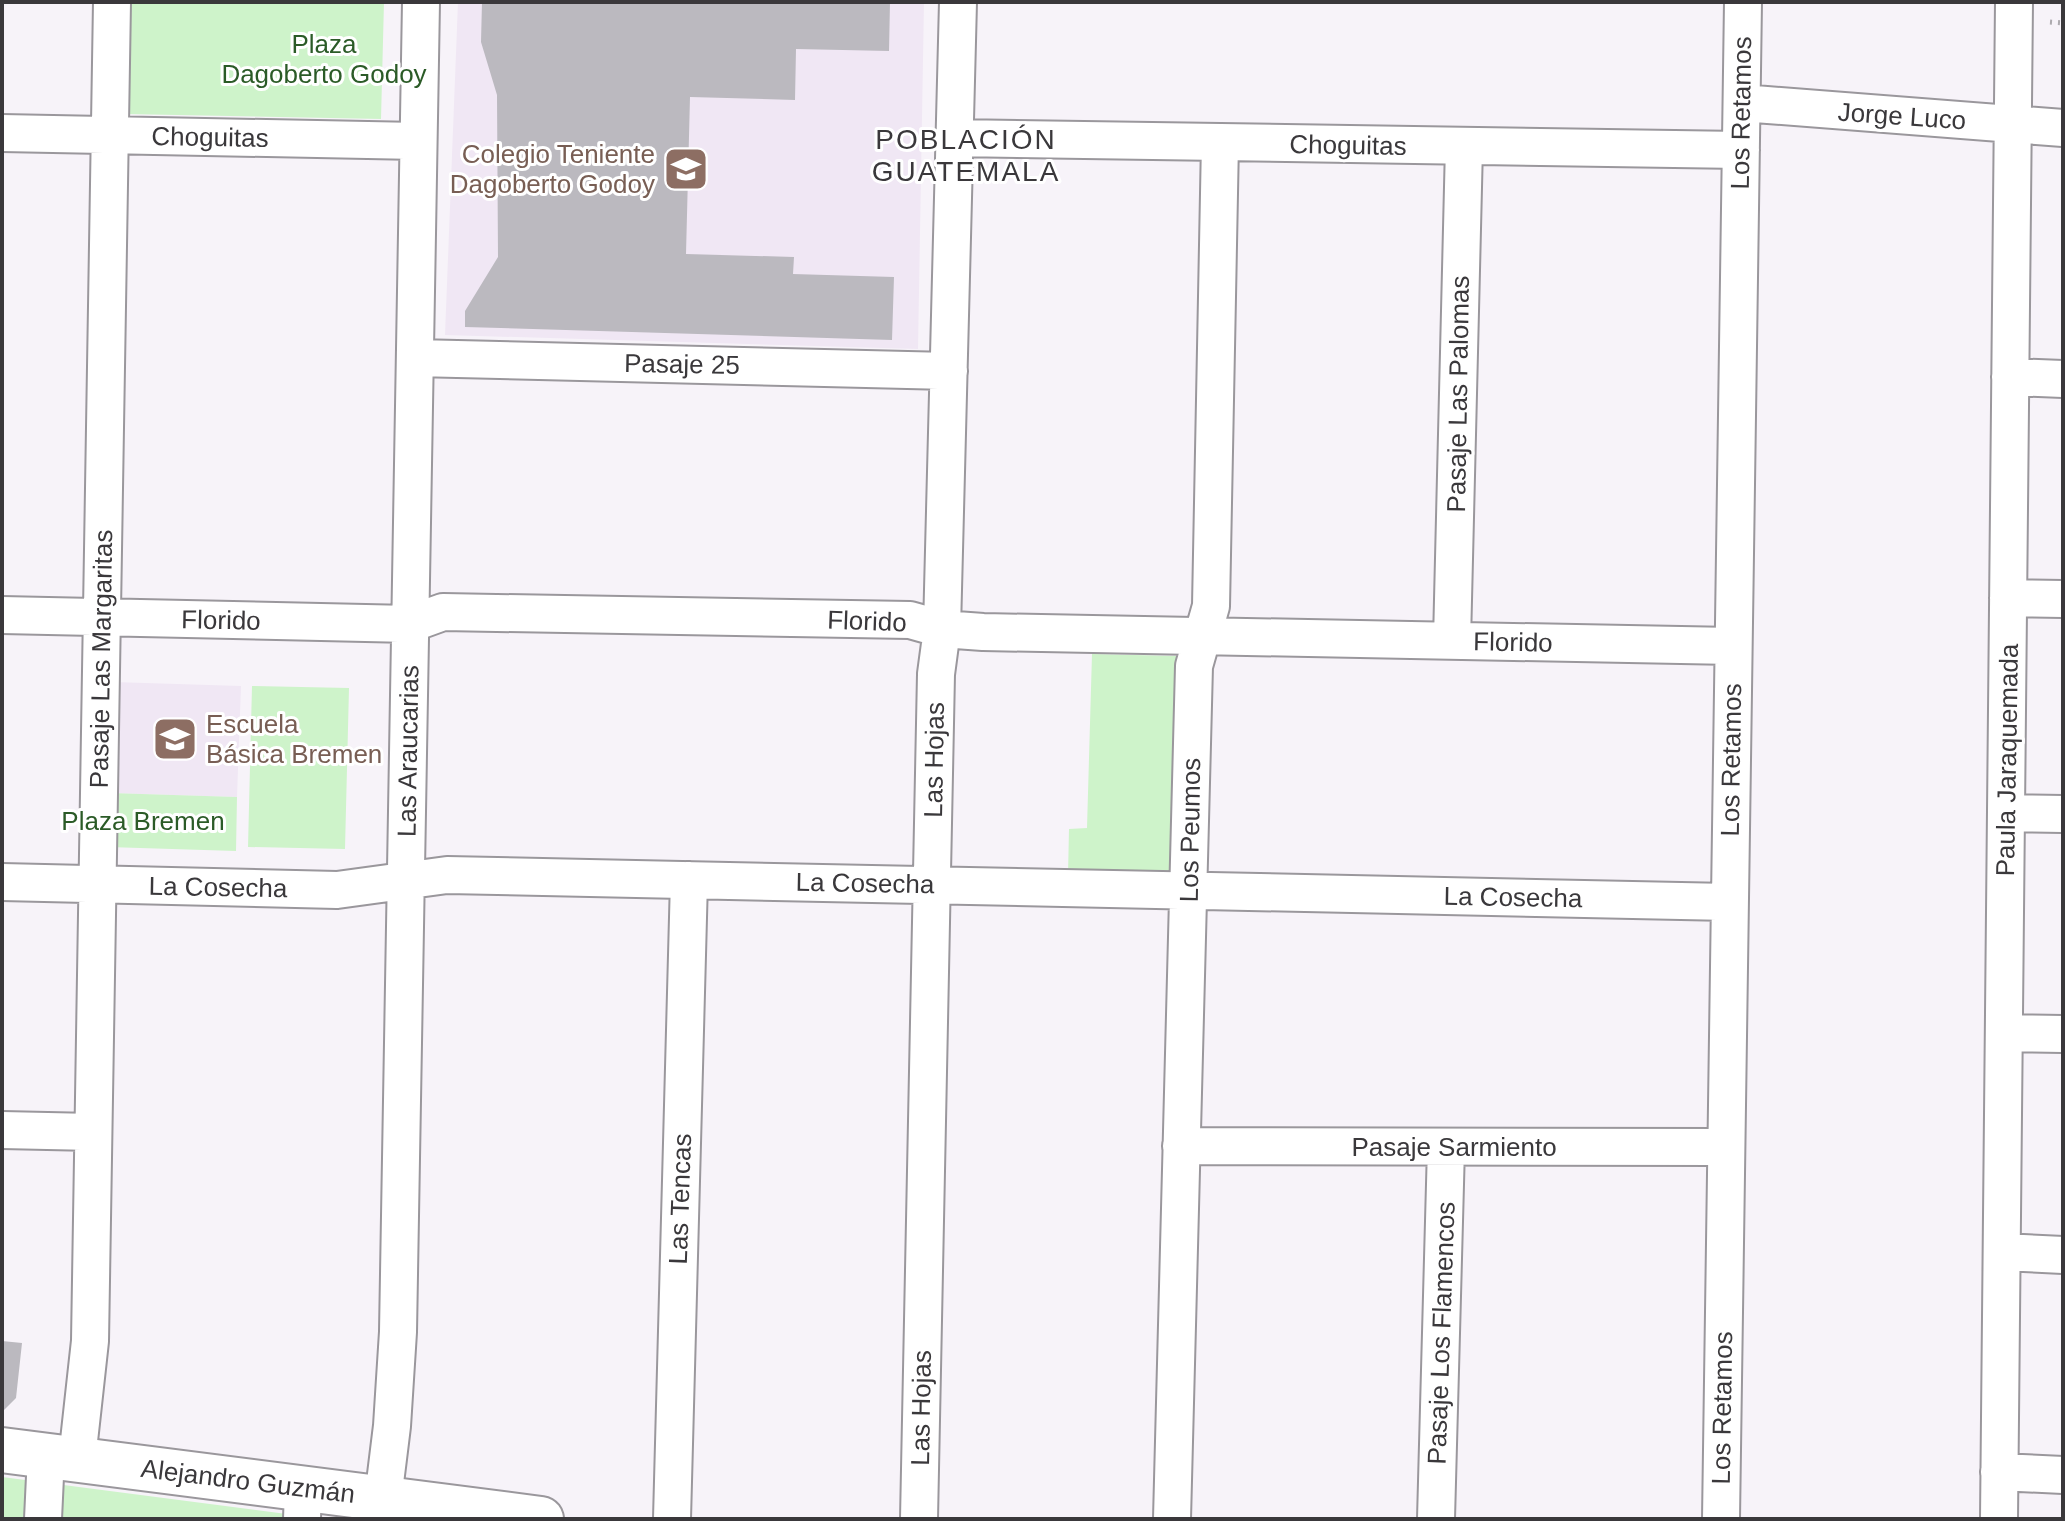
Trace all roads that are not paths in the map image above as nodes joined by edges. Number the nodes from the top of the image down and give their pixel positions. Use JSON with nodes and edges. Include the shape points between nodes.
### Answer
{"nodes":[{"id":1,"x":112,"y":2,"type":"edge"},
{"id":2,"x":421,"y":2,"type":"edge"},
{"id":3,"x":958,"y":2,"type":"edge"},
{"id":4,"x":1743,"y":2,"type":"edge"},
{"id":5,"x":2014,"y":2,"type":"edge"},
{"id":6,"x":1742,"y":103,"type":"junction"},
{"id":7,"x":2013,"y":124,"type":"junction"},
{"id":8,"x":2063,"y":128,"type":"edge"},
{"id":9,"x":2,"y":133,"type":"edge"},
{"id":10,"x":110,"y":135,"type":"junction"},
{"id":11,"x":955,"y":138,"type":"junction"},
{"id":12,"x":418,"y":141,"type":"junction"},
{"id":13,"x":1220,"y":142,"type":"junction"},
{"id":14,"x":1464,"y":146,"type":"junction"},
{"id":15,"x":1741,"y":150,"type":"junction"},
{"id":16,"x":415,"y":358,"type":"junction"},
{"id":17,"x":949,"y":371,"type":"junction"},
{"id":18,"x":2010,"y":377,"type":"junction"},
{"id":19,"x":2063,"y":379,"type":"edge"},
{"id":20,"x":2008,"y":598,"type":"junction"},
{"id":21,"x":2063,"y":599,"type":"edge"},
{"id":22,"x":2,"y":615,"type":"edge"},
{"id":23,"x":102,"y":617,"type":"junction"},
{"id":24,"x":410,"y":624,"type":"junction"},
{"id":25,"x":942,"y":629,"type":"junction"},
{"id":26,"x":1203,"y":636,"type":"junction"},
{"id":27,"x":1452,"y":641,"type":"junction"},
{"id":28,"x":1733,"y":646,"type":"junction"},
{"id":29,"x":2006,"y":813,"type":"junction"},
{"id":30,"x":2063,"y":814,"type":"edge"},
{"id":31,"x":689,"y":880,"type":"junction"},
{"id":32,"x":2,"y":882,"type":"edge"},
{"id":33,"x":405,"y":882,"type":"junction"},
{"id":34,"x":98,"y":884,"type":"junction"},
{"id":35,"x":931,"y":884,"type":"junction"},
{"id":36,"x":1188,"y":890,"type":"junction"},
{"id":37,"x":1729,"y":902,"type":"junction"},
{"id":38,"x":2004,"y":1033,"type":"junction"},
{"id":39,"x":2063,"y":1034,"type":"edge"},
{"id":40,"x":2,"y":1130,"type":"edge"},
{"id":41,"x":93,"y":1132,"type":"junction"},
{"id":42,"x":1181,"y":1146,"type":"junction"},
{"id":43,"x":1446,"y":1147,"type":"junction"},
{"id":44,"x":1726,"y":1147,"type":"junction"},
{"id":45,"x":2002,"y":1252,"type":"junction"},
{"id":46,"x":2063,"y":1255,"type":"edge"},
{"id":47,"x":2,"y":1450,"type":"edge"},
{"id":48,"x":61,"y":1457,"type":"junction"},
{"id":49,"x":1999,"y":1472,"type":"junction"},
{"id":50,"x":2063,"y":1475,"type":"edge"},
{"id":51,"x":383,"y":1499,"type":"junction"},
{"id":52,"x":303,"y":1504,"type":"edge"},
{"id":53,"x":43,"y":1519,"type":"edge"},
{"id":54,"x":541,"y":1519,"type":"edge"},
{"id":55,"x":672,"y":1519,"type":"edge"},
{"id":56,"x":919,"y":1519,"type":"edge"},
{"id":57,"x":1172,"y":1519,"type":"edge"},
{"id":58,"x":1436,"y":1519,"type":"edge"},
{"id":59,"x":1721,"y":1519,"type":"edge"},
{"id":60,"x":1999,"y":1519,"type":"edge"}],
"edges":[{"from":1,"to":10,"type":"street","name":"Pasaje Las Margaritas"},
{"from":2,"to":12,"type":"street","name":"Las Araucarias"},
{"from":3,"to":11,"type":"street","name":"Las Hojas"},
{"from":4,"to":6,"type":"street","name":"Los Retamos"},
{"from":5,"to":7,"type":"street","name":"Paula Jaraquemada"},
{"from":6,"to":7,"type":"street","name":"Jorge Luco"},
{"from":6,"to":15,"type":"street","name":"Los Retamos"},
{"from":7,"to":8,"type":"street","name":"Jorge Luco"},
{"from":7,"to":18,"type":"street","name":"Paula Jaraquemada"},
{"from":9,"to":10,"type":"street","name":"Choguitas"},
{"from":10,"to":12,"type":"street","name":"Choguitas"},
{"from":10,"to":23,"type":"street","name":"Pasaje Las Margaritas"},
{"from":11,"to":13,"type":"street","name":"Choguitas"},
{"from":11,"to":17,"type":"street","name":"Las Hojas"},
{"from":12,"to":16,"type":"street","name":"Las Araucarias"},
{"from":13,"to":14,"type":"street","name":"Choguitas"},
{"from":13,"to":26,"type":"street","name":"Los Peumos","via":[[1211,606]]},
{"from":14,"to":15,"type":"street","name":"Choguitas"},
{"from":14,"to":27,"type":"street","name":"Pasaje Las Palomas"},
{"from":15,"to":28,"type":"street","name":"Los Retamos"},
{"from":16,"to":17,"type":"street","name":"Pasaje 25"},
{"from":16,"to":24,"type":"street","name":"Las Araucarias"},
{"from":17,"to":25,"type":"street","name":"Las Hojas"},
{"from":18,"to":19,"type":"street"},
{"from":18,"to":20,"type":"street","name":"Paula Jaraquemada"},
{"from":20,"to":21,"type":"street"},
{"from":20,"to":29,"type":"street","name":"Paula Jaraquemada"},
{"from":22,"to":23,"type":"street","name":"Florido"},
{"from":23,"to":24,"type":"street","name":"Florido"},
{"from":23,"to":34,"type":"street","name":"Pasaje Las Margaritas"},
{"from":24,"to":25,"type":"street","name":"Florido","via":[[443,612],[910,620]]},
{"from":24,"to":33,"type":"street","name":"Las Araucarias"},
{"from":25,"to":26,"type":"street","name":"Florido"},
{"from":25,"to":35,"type":"street","name":"Las Hojas","via":[[936,674]]},
{"from":26,"to":27,"type":"street","name":"Florido"},
{"from":26,"to":36,"type":"street","name":"Los Peumos","via":[[1194,666]]},
{"from":27,"to":28,"type":"street","name":"Florido"},
{"from":28,"to":37,"type":"street","name":"Los Retamos"},
{"from":29,"to":30,"type":"street"},
{"from":29,"to":38,"type":"street","name":"Paula Jaraquemada"},
{"from":31,"to":33,"type":"street","name":"La Cosecha","via":[[447,875]]},
{"from":31,"to":35,"type":"street","name":"La Cosecha"},
{"from":31,"to":55,"type":"street","name":"Las Tencas"},
{"from":32,"to":34,"type":"street","name":"La Cosecha"},
{"from":33,"to":34,"type":"street","name":"La Cosecha","via":[[337,890]]},
{"from":33,"to":51,"type":"street","name":"Las Araucarias","via":[[398,1332]]},
{"from":34,"to":41,"type":"street","name":"Pasaje Las Margaritas"},
{"from":35,"to":36,"type":"street","name":"La Cosecha"},
{"from":35,"to":56,"type":"street","name":"Las Hojas"},
{"from":36,"to":37,"type":"street","name":"La Cosecha"},
{"from":36,"to":42,"type":"street","name":"Los Peumos"},
{"from":37,"to":44,"type":"street","name":"Los Retamos"},
{"from":38,"to":39,"type":"street"},
{"from":38,"to":45,"type":"street","name":"Paula Jaraquemada"},
{"from":40,"to":41,"type":"street"},
{"from":41,"to":48,"type":"street","name":"Pasaje Las Margaritas","via":[[90,1341]]},
{"from":42,"to":43,"type":"street","name":"Pasaje Sarmiento"},
{"from":42,"to":57,"type":"street","name":"Los Peumos"},
{"from":43,"to":44,"type":"street","name":"Pasaje Sarmiento"},
{"from":43,"to":58,"type":"street","name":"Pasaje Los Flamencos"},
{"from":44,"to":59,"type":"street","name":"Los Retamos"},
{"from":45,"to":46,"type":"street"},
{"from":45,"to":49,"type":"street","name":"Paula Jaraquemada"},
{"from":47,"to":48,"type":"street","name":"Alejandro Guzmán"},
{"from":48,"to":52,"type":"street","name":"Alejandro Guzmán"},
{"from":48,"to":53,"type":"street","name":"Pasaje Las Margaritas"},
{"from":49,"to":50,"type":"street"},
{"from":49,"to":60,"type":"street","name":"Paula Jaraquemada"},
{"from":51,"to":52,"type":"street","name":"Alejandro Guzmán"},
{"from":51,"to":54,"type":"street","name":"Alejandro Guzmán"}]}
